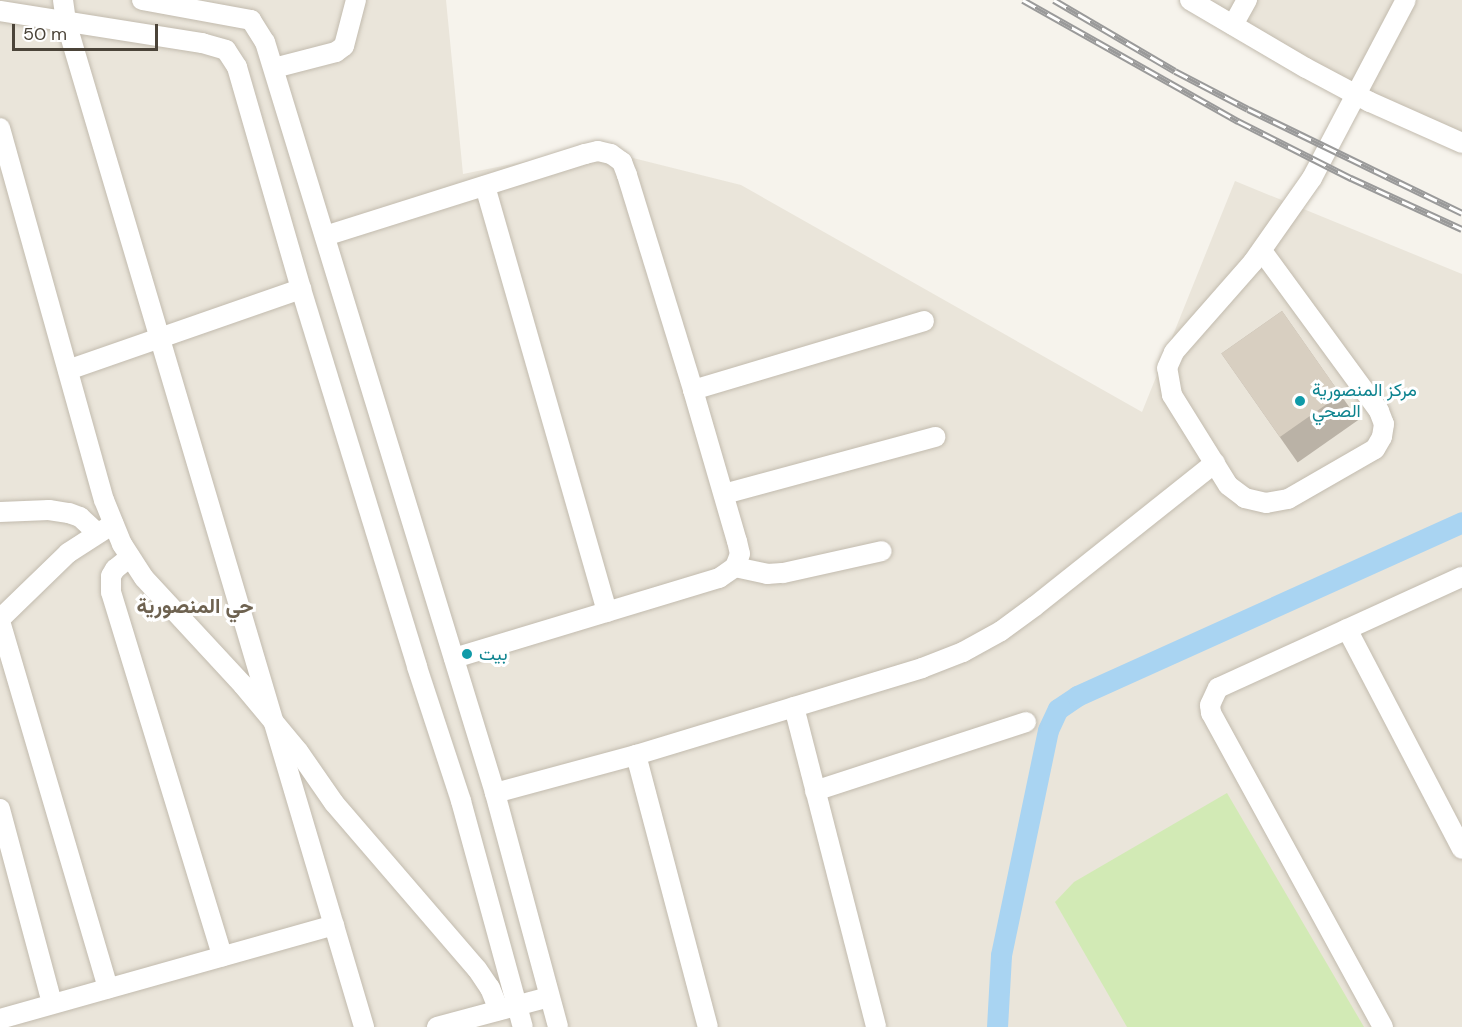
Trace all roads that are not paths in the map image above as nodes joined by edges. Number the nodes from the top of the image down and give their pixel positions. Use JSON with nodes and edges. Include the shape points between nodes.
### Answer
{"nodes":[{"id":1,"x":63,"y":0,"type":"edge"},
{"id":2,"x":142,"y":0,"type":"edge"},
{"id":3,"x":356,"y":0,"type":"edge"},
{"id":4,"x":1190,"y":0,"type":"edge"},
{"id":5,"x":1246,"y":0,"type":"edge"},
{"id":6,"x":1406,"y":0,"type":"edge"},
{"id":7,"x":227,"y":8,"type":"edge"},
{"id":8,"x":0,"y":11,"type":"edge"},
{"id":9,"x":66,"y":22,"type":"junction"},
{"id":10,"x":1233,"y":25,"type":"junction"},
{"id":11,"x":274,"y":69,"type":"junction"},
{"id":12,"x":1354,"y":94,"type":"junction"},
{"id":13,"x":0,"y":128,"type":"edge"},
{"id":14,"x":1462,"y":143,"type":"edge"},
{"id":15,"x":485,"y":186,"type":"junction"},
{"id":16,"x":8,"y":188,"type":"edge"},
{"id":17,"x":325,"y":236,"type":"junction"},
{"id":18,"x":1262,"y":251,"type":"junction"},
{"id":19,"x":301,"y":289,"type":"junction"},
{"id":20,"x":924,"y":321,"type":"dead end"},
{"id":21,"x":160,"y":338,"type":"junction"},
{"id":22,"x":68,"y":369,"type":"junction"},
{"id":23,"x":693,"y":390,"type":"junction"},
{"id":24,"x":935,"y":437,"type":"dead end"},
{"id":25,"x":1215,"y":463,"type":"junction"},
{"id":26,"x":724,"y":494,"type":"junction"},
{"id":27,"x":0,"y":512,"type":"edge"},
{"id":28,"x":105,"y":528,"type":"junction"},
{"id":29,"x":882,"y":551,"type":"dead end"},
{"id":30,"x":130,"y":557,"type":"junction"},
{"id":31,"x":735,"y":567,"type":"junction"},
{"id":32,"x":1462,"y":578,"type":"edge"},
{"id":33,"x":607,"y":612,"type":"junction"},
{"id":34,"x":0,"y":620,"type":"edge"},
{"id":35,"x":1347,"y":629,"type":"junction"},
{"id":36,"x":454,"y":658,"type":"junction"},
{"id":37,"x":794,"y":707,"type":"junction"},
{"id":38,"x":272,"y":718,"type":"junction"},
{"id":39,"x":1026,"y":723,"type":"dead end"},
{"id":40,"x":636,"y":755,"type":"junction"},
{"id":41,"x":815,"y":791,"type":"junction"},
{"id":42,"x":495,"y":793,"type":"junction"},
{"id":43,"x":0,"y":809,"type":"edge"},
{"id":44,"x":1462,"y":849,"type":"edge"},
{"id":45,"x":334,"y":925,"type":"junction"},
{"id":46,"x":222,"y":956,"type":"junction"},
{"id":47,"x":108,"y":988,"type":"junction"},
{"id":48,"x":549,"y":997,"type":"junction"},
{"id":49,"x":52,"y":1003,"type":"junction"},
{"id":50,"x":508,"y":1008,"type":"junction"},
{"id":51,"x":0,"y":1019,"type":"edge"},
{"id":52,"x":364,"y":1027,"type":"edge"},
{"id":53,"x":437,"y":1027,"type":"edge"},
{"id":54,"x":523,"y":1027,"type":"edge"},
{"id":55,"x":558,"y":1027,"type":"edge"},
{"id":56,"x":708,"y":1027,"type":"edge"},
{"id":57,"x":876,"y":1027,"type":"edge"},
{"id":58,"x":1383,"y":1027,"type":"edge"}],
"edges":[{"from":1,"to":9,"type":"street"},
{"from":2,"to":7,"type":"street"},
{"from":3,"to":11,"type":"street","via":[[344,46],[336,52]]},
{"from":4,"to":10,"type":"street"},
{"from":5,"to":10,"type":"street"},
{"from":6,"to":12,"type":"street"},
{"from":7,"to":11,"type":"street","via":[[251,20],[265,42]]},
{"from":8,"to":9,"type":"street"},
{"from":9,"to":19,"type":"street","via":[[226,50],[237,67]]},
{"from":9,"to":21,"type":"street"},
{"from":10,"to":12,"type":"street"},
{"from":11,"to":17,"type":"street"},
{"from":12,"to":14,"type":"street"},
{"from":12,"to":18,"type":"street","via":[[1312,178]]},
{"from":13,"to":16,"type":"street"},
{"from":15,"to":17,"type":"street"},
{"from":15,"to":23,"type":"street","via":[[598,151],[622,162]]},
{"from":15,"to":33,"type":"street"},
{"from":16,"to":22,"type":"street"},
{"from":17,"to":36,"type":"street"},
{"from":18,"to":25,"type":"street","via":[[1174,352],[1167,368],[1172,395]]},
{"from":18,"to":25,"type":"street","via":[[1379,411],[1384,430],[1375,448],[1277,502],[1256,502],[1236,492]]},
{"from":19,"to":21,"type":"street"},
{"from":19,"to":50,"type":"street","via":[[461,801]]},
{"from":20,"to":23,"type":"street"},
{"from":21,"to":22,"type":"street"},
{"from":21,"to":38,"type":"street"},
{"from":22,"to":28,"type":"street","via":[[104,500]]},
{"from":23,"to":26,"type":"street"},
{"from":24,"to":26,"type":"street"},
{"from":25,"to":37,"type":"street","via":[[1001,631],[922,668]]},
{"from":26,"to":31,"type":"street","via":[[740,554]]},
{"from":27,"to":28,"type":"street","via":[[69,513]]},
{"from":28,"to":30,"type":"street"},
{"from":28,"to":34,"type":"street","via":[[54,565]]},
{"from":29,"to":31,"type":"street","via":[[783,573]]},
{"from":30,"to":38,"type":"street","via":[[144,578]]},
{"from":30,"to":46,"type":"street","via":[[111,576],[111,592]]},
{"from":31,"to":33,"type":"street","via":[[719,578]]},
{"from":32,"to":35,"type":"street"},
{"from":33,"to":36,"type":"street"},
{"from":34,"to":47,"type":"street"},
{"from":35,"to":44,"type":"street"},
{"from":35,"to":58,"type":"street","via":[[1218,688],[1210,709]]},
{"from":36,"to":42,"type":"street"},
{"from":37,"to":40,"type":"street"},
{"from":37,"to":41,"type":"street"},
{"from":38,"to":45,"type":"street"},
{"from":38,"to":50,"type":"street","via":[[334,803]]},
{"from":39,"to":41,"type":"street"},
{"from":40,"to":42,"type":"street"},
{"from":40,"to":56,"type":"street"},
{"from":41,"to":57,"type":"street"},
{"from":42,"to":48,"type":"street"},
{"from":43,"to":49,"type":"street"},
{"from":45,"to":46,"type":"street"},
{"from":45,"to":52,"type":"street"},
{"from":46,"to":47,"type":"street"},
{"from":47,"to":49,"type":"street"},
{"from":48,"to":50,"type":"street"},
{"from":48,"to":55,"type":"street"},
{"from":49,"to":51,"type":"street"},
{"from":50,"to":53,"type":"street"},
{"from":50,"to":54,"type":"street"}]}
